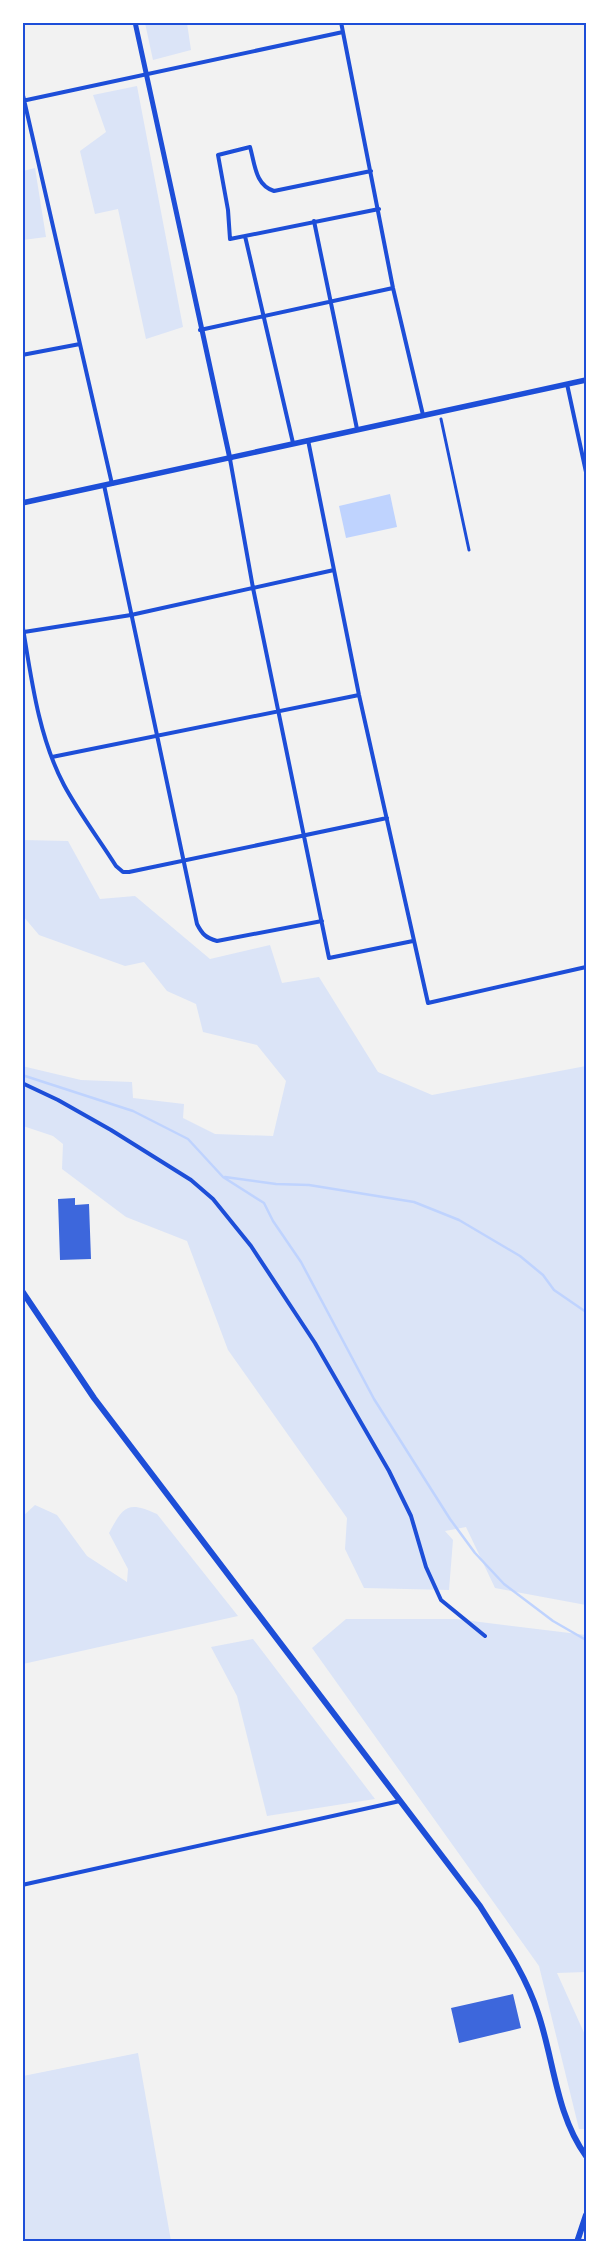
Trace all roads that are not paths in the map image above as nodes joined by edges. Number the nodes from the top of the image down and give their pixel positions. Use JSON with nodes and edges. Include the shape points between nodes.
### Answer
{"nodes":[{"id":1,"x":135,"y":22,"type":"edge"},
{"id":2,"x":341,"y":22,"type":"edge"},
{"id":3,"x":343,"y":32,"type":"junction"},
{"id":4,"x":146,"y":75,"type":"junction"},
{"id":5,"x":22,"y":91,"type":"edge"},
{"id":6,"x":24,"y":101,"type":"edge"},
{"id":7,"x":372,"y":171,"type":"junction"},
{"id":8,"x":379,"y":209,"type":"junction"},
{"id":9,"x":314,"y":221,"type":"junction"},
{"id":10,"x":246,"y":236,"type":"junction"},
{"id":11,"x":393,"y":288,"type":"junction"},
{"id":12,"x":330,"y":301,"type":"junction"},
{"id":13,"x":264,"y":316,"type":"junction"},
{"id":14,"x":200,"y":330,"type":"junction"},
{"id":15,"x":80,"y":344,"type":"junction"},
{"id":16,"x":22,"y":355,"type":"edge"},
{"id":17,"x":586,"y":380,"type":"edge"},
{"id":18,"x":567,"y":384,"type":"junction"},
{"id":19,"x":423,"y":414,"type":"junction"},
{"id":20,"x":440,"y":419,"type":"dead end"},
{"id":21,"x":356,"y":429,"type":"junction"},
{"id":22,"x":308,"y":440,"type":"junction"},
{"id":23,"x":293,"y":443,"type":"junction"},
{"id":24,"x":230,"y":459,"type":"junction"},
{"id":25,"x":586,"y":472,"type":"edge"},
{"id":26,"x":112,"y":484,"type":"junction"},
{"id":27,"x":104,"y":485,"type":"junction"},
{"id":28,"x":22,"y":503,"type":"edge"},
{"id":29,"x":469,"y":550,"type":"dead end"},
{"id":30,"x":334,"y":570,"type":"junction"},
{"id":31,"x":253,"y":588,"type":"junction"},
{"id":32,"x":131,"y":615,"type":"junction"},
{"id":33,"x":22,"y":622,"type":"edge"},
{"id":34,"x":24,"y":632,"type":"junction"},
{"id":35,"x":360,"y":695,"type":"junction"},
{"id":36,"x":279,"y":711,"type":"junction"},
{"id":37,"x":157,"y":736,"type":"junction"},
{"id":38,"x":52,"y":757,"type":"junction"},
{"id":39,"x":387,"y":818,"type":"junction"},
{"id":40,"x":304,"y":834,"type":"junction"},
{"id":41,"x":182,"y":861,"type":"junction"},
{"id":42,"x":322,"y":921,"type":"junction"},
{"id":43,"x":413,"y":941,"type":"junction"},
{"id":44,"x":586,"y":967,"type":"edge"},
{"id":45,"x":22,"y":1083,"type":"edge"},
{"id":46,"x":22,"y":1291,"type":"edge"},
{"id":47,"x":25,"y":1298,"type":"edge"},
{"id":48,"x":485,"y":1636,"type":"dead end"},
{"id":49,"x":400,"y":1801,"type":"junction"},
{"id":50,"x":22,"y":1885,"type":"edge"},
{"id":51,"x":586,"y":2156,"type":"edge"},
{"id":52,"x":586,"y":2215,"type":"edge"},
{"id":53,"x":577,"y":2242,"type":"edge"}],
"edges":[{"from":1,"to":4,"type":"street"},
{"from":2,"to":3,"type":"street"},
{"from":3,"to":4,"type":"street"},
{"from":3,"to":7,"type":"street"},
{"from":4,"to":6,"type":"street"},
{"from":4,"to":14,"type":"street"},
{"from":5,"to":6,"type":"street"},
{"from":6,"to":15,"type":"street"},
{"from":7,"to":8,"type":"street"},
{"from":7,"to":10,"type":"street","via":[[274,191],[259,180],[250,147],[218,155],[230,239]]},
{"from":8,"to":9,"type":"street"},
{"from":8,"to":11,"type":"street"},
{"from":9,"to":10,"type":"street"},
{"from":9,"to":12,"type":"street"},
{"from":10,"to":13,"type":"street"},
{"from":11,"to":12,"type":"street"},
{"from":11,"to":19,"type":"street"},
{"from":12,"to":13,"type":"street"},
{"from":12,"to":21,"type":"street"},
{"from":13,"to":14,"type":"street"},
{"from":13,"to":23,"type":"street"},
{"from":14,"to":24,"type":"street"},
{"from":15,"to":16,"type":"street"},
{"from":15,"to":26,"type":"street"},
{"from":17,"to":18,"type":"main road"},
{"from":18,"to":19,"type":"main road"},
{"from":18,"to":25,"type":"street"},
{"from":19,"to":21,"type":"main road"},
{"from":20,"to":29,"type":"street"},
{"from":21,"to":22,"type":"main road"},
{"from":22,"to":23,"type":"main road"},
{"from":22,"to":30,"type":"street"},
{"from":23,"to":24,"type":"main road"},
{"from":24,"to":26,"type":"main road"},
{"from":24,"to":31,"type":"street"},
{"from":26,"to":27,"type":"main road"},
{"from":27,"to":28,"type":"main road"},
{"from":27,"to":32,"type":"street"},
{"from":30,"to":31,"type":"street"},
{"from":30,"to":35,"type":"street"},
{"from":31,"to":32,"type":"street"},
{"from":31,"to":36,"type":"street"},
{"from":32,"to":34,"type":"street"},
{"from":32,"to":37,"type":"street"},
{"from":33,"to":34,"type":"street"},
{"from":34,"to":38,"type":"street","via":[[42,729]]},
{"from":35,"to":36,"type":"street"},
{"from":35,"to":39,"type":"street"},
{"from":36,"to":37,"type":"street"},
{"from":36,"to":40,"type":"street"},
{"from":37,"to":38,"type":"street"},
{"from":37,"to":41,"type":"street"},
{"from":38,"to":41,"type":"street","via":[[64,785],[123,872]]},
{"from":39,"to":40,"type":"street"},
{"from":39,"to":43,"type":"street"},
{"from":40,"to":41,"type":"street"},
{"from":40,"to":42,"type":"street"},
{"from":41,"to":42,"type":"street","via":[[197,924],[209,939],[216,941]]},
{"from":42,"to":43,"type":"street","via":[[329,958]]},
{"from":43,"to":44,"type":"street","via":[[428,1003]]},
{"from":45,"to":48,"type":"street","via":[[111,1130],[191,1180],[213,1199],[251,1246],[316,1344],[389,1471],[411,1516],[426,1567],[441,1600]]},
{"from":46,"to":47,"type":"main road"},
{"from":47,"to":49,"type":"main road","via":[[94,1398]]},
{"from":49,"to":50,"type":"street"},
{"from":49,"to":51,"type":"main road","via":[[480,1906],[523,1975],[539,2014],[568,2125]]},
{"from":52,"to":53,"type":"main road"}]}
